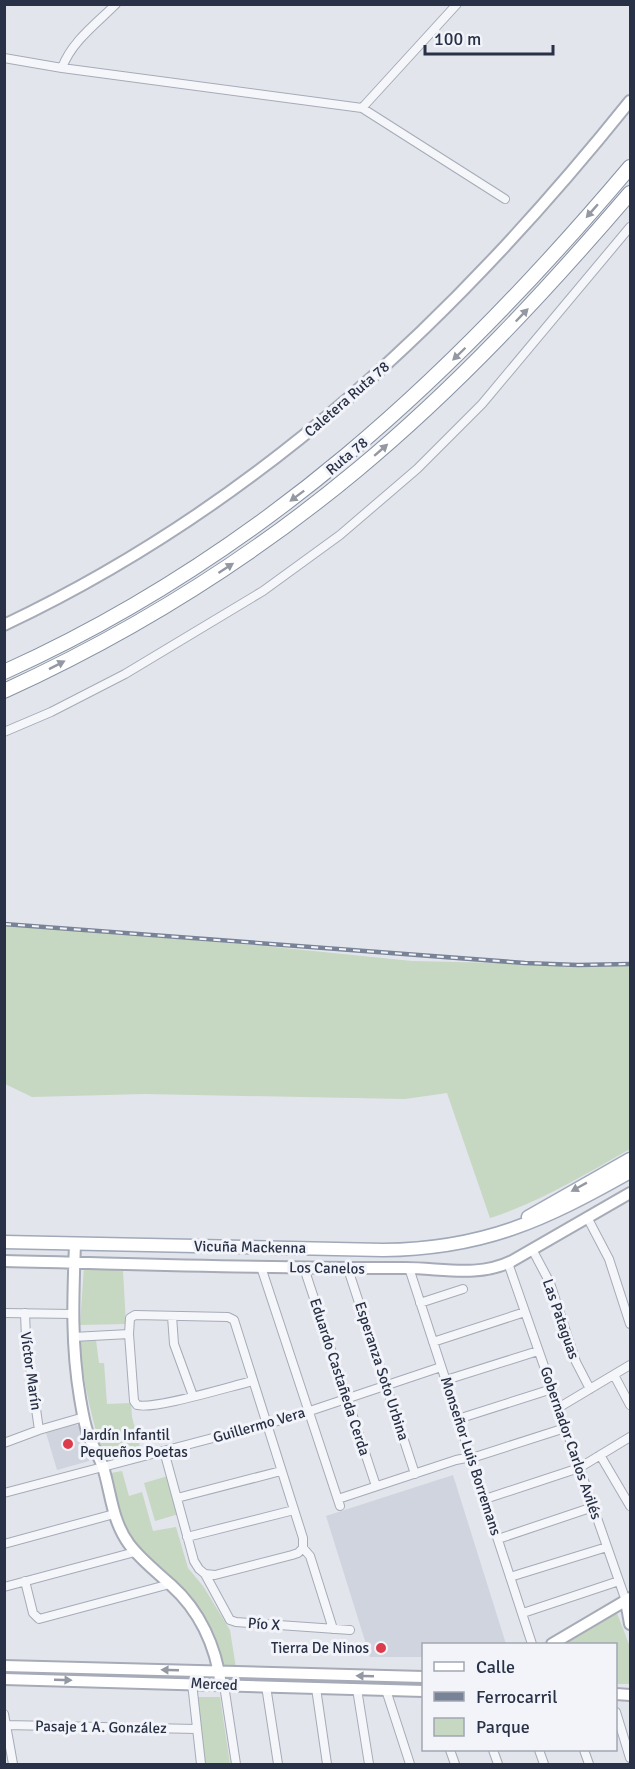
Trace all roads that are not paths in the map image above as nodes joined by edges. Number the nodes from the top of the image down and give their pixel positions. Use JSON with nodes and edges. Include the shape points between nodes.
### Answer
{"nodes":[{"id":1,"x":116,"y":4,"type":"edge"},
{"id":2,"x":457,"y":4,"type":"edge"},
{"id":3,"x":4,"y":58,"type":"edge"},
{"id":4,"x":62,"y":68,"type":"junction"},
{"id":5,"x":630,"y":101,"type":"edge"},
{"id":6,"x":362,"y":108,"type":"junction"},
{"id":7,"x":630,"y":166,"type":"edge"},
{"id":8,"x":630,"y":193,"type":"edge"},
{"id":9,"x":505,"y":200,"type":"dead end"},
{"id":10,"x":630,"y":228,"type":"edge"},
{"id":11,"x":4,"y":625,"type":"edge"},
{"id":12,"x":4,"y":672,"type":"edge"},
{"id":13,"x":4,"y":691,"type":"edge"},
{"id":14,"x":4,"y":732,"type":"edge"},
{"id":15,"x":630,"y":1158,"type":"edge"},
{"id":16,"x":630,"y":1172,"type":"edge"},
{"id":17,"x":630,"y":1193,"type":"edge"},
{"id":18,"x":587,"y":1217,"type":"junction"},
{"id":19,"x":495,"y":1235,"type":"junction"},
{"id":20,"x":4,"y":1242,"type":"edge"},
{"id":21,"x":75,"y":1244,"type":"junction"},
{"id":22,"x":532,"y":1249,"type":"junction"},
{"id":23,"x":4,"y":1261,"type":"edge"},
{"id":24,"x":74,"y":1263,"type":"junction"},
{"id":25,"x":508,"y":1263,"type":"junction"},
{"id":26,"x":261,"y":1267,"type":"junction"},
{"id":27,"x":304,"y":1268,"type":"junction"},
{"id":28,"x":409,"y":1268,"type":"junction"},
{"id":29,"x":348,"y":1269,"type":"junction"},
{"id":30,"x":462,"y":1289,"type":"dead end"},
{"id":31,"x":420,"y":1303,"type":"junction"},
{"id":32,"x":525,"y":1312,"type":"junction"},
{"id":33,"x":4,"y":1313,"type":"edge"},
{"id":34,"x":25,"y":1313,"type":"junction"},
{"id":35,"x":73,"y":1314,"type":"junction"},
{"id":36,"x":172,"y":1316,"type":"junction"},
{"id":37,"x":630,"y":1324,"type":"edge"},
{"id":38,"x":129,"y":1334,"type":"junction"},
{"id":39,"x":73,"y":1337,"type":"junction"},
{"id":40,"x":433,"y":1342,"type":"junction"},
{"id":41,"x":538,"y":1351,"type":"junction"},
{"id":42,"x":630,"y":1365,"type":"edge"},
{"id":43,"x":441,"y":1367,"type":"junction"},
{"id":44,"x":614,"y":1375,"type":"junction"},
{"id":45,"x":446,"y":1380,"type":"junction"},
{"id":46,"x":253,"y":1381,"type":"junction"},
{"id":47,"x":386,"y":1386,"type":"junction"},
{"id":48,"x":552,"y":1389,"type":"junction"},
{"id":49,"x":590,"y":1389,"type":"junction"},
{"id":50,"x":193,"y":1396,"type":"junction"},
{"id":51,"x":348,"y":1399,"type":"junction"},
{"id":52,"x":630,"y":1405,"type":"edge"},
{"id":53,"x":558,"y":1408,"type":"junction"},
{"id":54,"x":309,"y":1412,"type":"junction"},
{"id":55,"x":84,"y":1417,"type":"junction"},
{"id":56,"x":459,"y":1419,"type":"junction"},
{"id":57,"x":267,"y":1424,"type":"junction"},
{"id":58,"x":565,"y":1428,"type":"junction"},
{"id":59,"x":39,"y":1430,"type":"junction"},
{"id":60,"x":630,"y":1437,"type":"edge"},
{"id":61,"x":4,"y":1443,"type":"edge"},
{"id":62,"x":164,"y":1451,"type":"junction"},
{"id":63,"x":600,"y":1455,"type":"junction"},
{"id":64,"x":471,"y":1457,"type":"junction"},
{"id":65,"x":102,"y":1467,"type":"junction"},
{"id":66,"x":579,"y":1468,"type":"junction"},
{"id":67,"x":281,"y":1471,"type":"junction"},
{"id":68,"x":415,"y":1474,"type":"junction"},
{"id":69,"x":376,"y":1486,"type":"junction"},
{"id":70,"x":4,"y":1493,"type":"edge"},
{"id":71,"x":177,"y":1498,"type":"junction"},
{"id":72,"x":485,"y":1499,"type":"junction"},
{"id":73,"x":630,"y":1506,"type":"edge"},
{"id":74,"x":593,"y":1507,"type":"junction"},
{"id":75,"x":294,"y":1510,"type":"junction"},
{"id":76,"x":114,"y":1514,"type":"junction"},
{"id":77,"x":187,"y":1538,"type":"junction"},
{"id":78,"x":498,"y":1539,"type":"junction"},
{"id":79,"x":4,"y":1544,"type":"edge"},
{"id":80,"x":607,"y":1547,"type":"junction"},
{"id":81,"x":303,"y":1548,"type":"junction"},
{"id":82,"x":135,"y":1552,"type":"junction"},
{"id":83,"x":205,"y":1574,"type":"junction"},
{"id":84,"x":510,"y":1577,"type":"junction"},
{"id":85,"x":25,"y":1581,"type":"junction"},
{"id":86,"x":619,"y":1581,"type":"junction"},
{"id":87,"x":170,"y":1584,"type":"junction"},
{"id":88,"x":4,"y":1587,"type":"edge"},
{"id":89,"x":628,"y":1600,"type":"edge"},
{"id":90,"x":523,"y":1613,"type":"junction"},
{"id":91,"x":630,"y":1624,"type":"edge"},
{"id":92,"x":333,"y":1629,"type":"junction"},
{"id":93,"x":350,"y":1630,"type":"dead end"},
{"id":94,"x":532,"y":1643,"type":"edge"},
{"id":95,"x":554,"y":1643,"type":"edge"},
{"id":96,"x":4,"y":1666,"type":"edge"},
{"id":97,"x":219,"y":1671,"type":"junction"},
{"id":98,"x":422,"y":1677,"type":"edge"},
{"id":99,"x":4,"y":1678,"type":"edge"},
{"id":100,"x":192,"y":1683,"type":"junction"},
{"id":101,"x":223,"y":1685,"type":"junction"},
{"id":102,"x":266,"y":1686,"type":"junction"},
{"id":103,"x":316,"y":1688,"type":"junction"},
{"id":104,"x":357,"y":1689,"type":"junction"},
{"id":105,"x":386,"y":1690,"type":"junction"},
{"id":106,"x":422,"y":1691,"type":"edge"},
{"id":107,"x":4,"y":1714,"type":"edge"},
{"id":108,"x":617,"y":1718,"type":"edge"},
{"id":109,"x":6,"y":1725,"type":"junction"},
{"id":110,"x":196,"y":1729,"type":"junction"},
{"id":111,"x":630,"y":1758,"type":"edge"},
{"id":112,"x":13,"y":1764,"type":"edge"},
{"id":113,"x":201,"y":1764,"type":"edge"},
{"id":114,"x":236,"y":1764,"type":"edge"},
{"id":115,"x":278,"y":1764,"type":"edge"},
{"id":116,"x":327,"y":1764,"type":"edge"},
{"id":117,"x":369,"y":1764,"type":"edge"},
{"id":118,"x":410,"y":1764,"type":"edge"}],
"edges":[{"from":1,"to":4,"type":"street","via":[[74,46]]},
{"from":2,"to":6,"type":"street"},
{"from":3,"to":4,"type":"street"},
{"from":4,"to":6,"type":"street"},
{"from":5,"to":11,"type":"street","name":"Caletera Ruta 78","via":[[543,206],[478,276],[334,412],[177,528],[86,583]]},
{"from":6,"to":9,"type":"street"},
{"from":7,"to":12,"type":"highway","name":"Ruta 78","one_way":true,"via":[[486,327],[393,417],[325,474],[190,571],[97,626]]},
{"from":13,"to":8,"type":"highway","name":"Ruta 78","one_way":true,"via":[[175,600],[328,494],[467,371]]},
{"from":10,"to":14,"type":"street","via":[[468,418],[409,477],[340,535],[263,591],[125,674]]},
{"from":15,"to":19,"type":"main road","name":"Vicuña Mackenna","one_way":true},
{"from":16,"to":19,"type":"main road","name":"Vicuña Mackenna","via":[[555,1212]]},
{"from":17,"to":18,"type":"street","name":"Los Canelos"},
{"from":18,"to":22,"type":"street","name":"Los Canelos"},
{"from":18,"to":37,"type":"street","via":[[609,1259]]},
{"from":19,"to":21,"type":"main road","name":"Vicuña Mackenna","via":[[452,1245],[397,1250]]},
{"from":20,"to":21,"type":"main road","name":"Vicuña Mackenna"},
{"from":21,"to":24,"type":"street"},
{"from":22,"to":25,"type":"street","name":"Los Canelos"},
{"from":22,"to":49,"type":"street","name":"Las Pataguas","via":[[550,1283],[576,1362]]},
{"from":23,"to":24,"type":"street","name":"Los Canelos"},
{"from":24,"to":26,"type":"street","name":"Los Canelos"},
{"from":24,"to":35,"type":"street"},
{"from":25,"to":28,"type":"street","name":"Los Canelos","via":[[478,1271]]},
{"from":25,"to":32,"type":"street","name":"Gobernador Carlos Avilés"},
{"from":26,"to":27,"type":"street","name":"Los Canelos"},
{"from":26,"to":54,"type":"street"},
{"from":27,"to":29,"type":"street","name":"Los Canelos"},
{"from":27,"to":51,"type":"street","name":"Eduardo Castañeda Cerda"},
{"from":28,"to":29,"type":"street","name":"Los Canelos"},
{"from":28,"to":31,"type":"street","name":"Monseñor Luis Borremans"},
{"from":29,"to":47,"type":"street","name":"Esperanza Soto Urbina"},
{"from":30,"to":31,"type":"street"},
{"from":31,"to":40,"type":"street","name":"Monseñor Luis Borremans"},
{"from":32,"to":40,"type":"street"},
{"from":32,"to":41,"type":"street","name":"Gobernador Carlos Avilés"},
{"from":33,"to":34,"type":"street"},
{"from":34,"to":35,"type":"street"},
{"from":34,"to":59,"type":"street","name":"Víctor Marín"},
{"from":35,"to":39,"type":"street"},
{"from":36,"to":38,"type":"street","via":[[135,1315],[129,1321]]},
{"from":36,"to":46,"type":"street","via":[[232,1318]]},
{"from":36,"to":50,"type":"street","via":[[174,1344]]},
{"from":38,"to":39,"type":"street"},
{"from":38,"to":50,"type":"street","via":[[135,1403],[150,1406]]},
{"from":39,"to":55,"type":"street"},
{"from":40,"to":43,"type":"street","name":"Monseñor Luis Borremans"},
{"from":41,"to":45,"type":"street"},
{"from":41,"to":48,"type":"street","name":"Gobernador Carlos Avilés"},
{"from":42,"to":44,"type":"street"},
{"from":43,"to":45,"type":"street","name":"Monseñor Luis Borremans"},
{"from":43,"to":47,"type":"street","name":"Guillermo Vera"},
{"from":44,"to":49,"type":"street"},
{"from":44,"to":52,"type":"street"},
{"from":45,"to":56,"type":"street","name":"Monseñor Luis Borremans"},
{"from":46,"to":50,"type":"street"},
{"from":46,"to":57,"type":"street"},
{"from":47,"to":51,"type":"street","name":"Guillermo Vera"},
{"from":47,"to":68,"type":"street","name":"Esperanza Soto Urbina"},
{"from":48,"to":53,"type":"street","name":"Gobernador Carlos Avilés"},
{"from":48,"to":56,"type":"street"},
{"from":49,"to":53,"type":"street"},
{"from":51,"to":54,"type":"street","name":"Guillermo Vera"},
{"from":51,"to":69,"type":"street","name":"Eduardo Castañeda Cerda"},
{"from":53,"to":58,"type":"street","name":"Gobernador Carlos Avilés"},
{"from":54,"to":57,"type":"street","name":"Guillermo Vera"},
{"from":54,"to":69,"type":"street","via":[[339,1503]]},
{"from":55,"to":59,"type":"street"},
{"from":55,"to":65,"type":"street"},
{"from":56,"to":64,"type":"street","name":"Monseñor Luis Borremans"},
{"from":57,"to":62,"type":"street","name":"Guillermo Vera"},
{"from":57,"to":67,"type":"street"},
{"from":58,"to":64,"type":"street"},
{"from":58,"to":66,"type":"street","name":"Gobernador Carlos Avilés"},
{"from":59,"to":61,"type":"street"},
{"from":60,"to":63,"type":"street"},
{"from":62,"to":65,"type":"street","name":"Guillermo Vera"},
{"from":62,"to":71,"type":"street"},
{"from":63,"to":66,"type":"street"},
{"from":63,"to":73,"type":"street"},
{"from":64,"to":68,"type":"street"},
{"from":64,"to":72,"type":"street","name":"Monseñor Luis Borremans"},
{"from":65,"to":70,"type":"street","name":"Guillermo Vera"},
{"from":65,"to":76,"type":"street"},
{"from":66,"to":72,"type":"street"},
{"from":66,"to":74,"type":"street","name":"Gobernador Carlos Avilés"},
{"from":67,"to":71,"type":"street"},
{"from":67,"to":75,"type":"street"},
{"from":68,"to":69,"type":"street"},
{"from":71,"to":77,"type":"street"},
{"from":72,"to":78,"type":"street","name":"Monseñor Luis Borremans"},
{"from":74,"to":78,"type":"street"},
{"from":74,"to":80,"type":"street","name":"Gobernador Carlos Avilés"},
{"from":75,"to":77,"type":"street"},
{"from":75,"to":81,"type":"street"},
{"from":76,"to":79,"type":"street"},
{"from":76,"to":82,"type":"street"},
{"from":77,"to":83,"type":"street","via":[[194,1561]]},
{"from":78,"to":84,"type":"street","name":"Monseñor Luis Borremans"},
{"from":80,"to":84,"type":"street"},
{"from":80,"to":86,"type":"street","name":"Gobernador Carlos Avilés"},
{"from":81,"to":83,"type":"street","via":[[292,1555],[215,1575]]},
{"from":81,"to":92,"type":"street","via":[[310,1556]]},
{"from":82,"to":85,"type":"street"},
{"from":82,"to":87,"type":"street"},
{"from":83,"to":92,"type":"street","name":"Pío X","via":[[228,1618],[234,1622]]},
{"from":84,"to":90,"type":"street","name":"Monseñor Luis Borremans"},
{"from":85,"to":87,"type":"street","via":[[33,1613],[41,1619]]},
{"from":85,"to":88,"type":"street"},
{"from":86,"to":89,"type":"street","name":"Gobernador Carlos Avilés"},
{"from":86,"to":90,"type":"street"},
{"from":87,"to":97,"type":"street","via":[[203,1626]]},
{"from":89,"to":91,"type":"street","name":"Gobernador Carlos Avilés"},
{"from":89,"to":95,"type":"street"},
{"from":90,"to":94,"type":"street","name":"Monseñor Luis Borremans"},
{"from":92,"to":93,"type":"street","name":"Pío X"},
{"from":97,"to":96,"type":"street","name":"Merced","one_way":true},
{"from":98,"to":97,"type":"street","name":"Merced","one_way":true},
{"from":97,"to":101,"type":"street"},
{"from":99,"to":100,"type":"street","name":"Merced","one_way":true},
{"from":100,"to":101,"type":"street","name":"Merced"},
{"from":100,"to":110,"type":"street"},
{"from":101,"to":102,"type":"street","name":"Merced"},
{"from":101,"to":114,"type":"street"},
{"from":102,"to":103,"type":"street","name":"Merced"},
{"from":102,"to":115,"type":"street"},
{"from":103,"to":104,"type":"street","name":"Merced"},
{"from":103,"to":116,"type":"street"},
{"from":104,"to":105,"type":"street","name":"Merced"},
{"from":104,"to":117,"type":"street"},
{"from":105,"to":106,"type":"street","name":"Merced"},
{"from":105,"to":118,"type":"street"},
{"from":107,"to":109,"type":"street"},
{"from":108,"to":111,"type":"street"},
{"from":109,"to":110,"type":"street","name":"Pasaje 1 A. González"},
{"from":109,"to":112,"type":"street"},
{"from":110,"to":113,"type":"street"}]}
